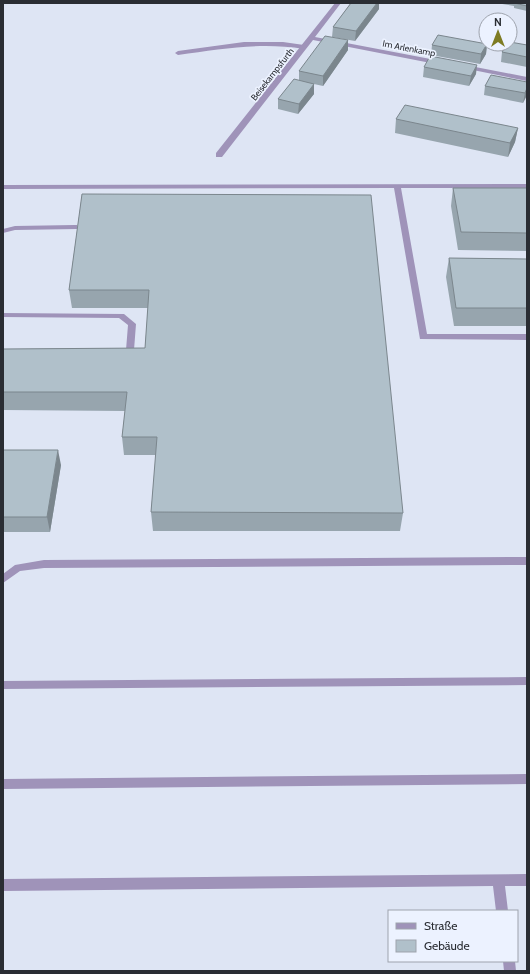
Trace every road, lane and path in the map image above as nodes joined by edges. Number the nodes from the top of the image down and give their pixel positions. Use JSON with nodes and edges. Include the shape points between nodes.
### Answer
{"nodes":[{"id":1,"x":338,"y":3,"type":"edge"},
{"id":2,"x":311,"y":38,"type":"junction"},
{"id":3,"x":304,"y":47,"type":"junction"},
{"id":4,"x":178,"y":53,"type":"dead end"},
{"id":5,"x":450,"y":64,"type":"edge"},
{"id":6,"x":458,"y":66,"type":"edge"},
{"id":7,"x":527,"y":79,"type":"edge"},
{"id":8,"x":219,"y":155,"type":"dead end"},
{"id":9,"x":397,"y":186,"type":"junction"},
{"id":10,"x":527,"y":186,"type":"edge"},
{"id":11,"x":3,"y":187,"type":"edge"},
{"id":12,"x":74,"y":227,"type":"dead end"},
{"id":13,"x":3,"y":231,"type":"edge"},
{"id":14,"x":3,"y":316,"type":"edge"},
{"id":15,"x":527,"y":336,"type":"edge"},
{"id":16,"x":130,"y":350,"type":"edge"},
{"id":17,"x":527,"y":561,"type":"edge"},
{"id":18,"x":3,"y":579,"type":"edge"},
{"id":19,"x":527,"y":681,"type":"edge"},
{"id":20,"x":3,"y":685,"type":"edge"},
{"id":21,"x":527,"y":779,"type":"edge"},
{"id":22,"x":3,"y":784,"type":"edge"},
{"id":23,"x":498,"y":880,"type":"junction"},
{"id":24,"x":527,"y":880,"type":"edge"},
{"id":25,"x":3,"y":885,"type":"edge"},
{"id":26,"x":502,"y":910,"type":"edge"}],
"edges":[{"from":1,"to":2,"type":"street","name":"Beisekampsfurth"},
{"from":2,"to":3,"type":"street","name":"Beisekampsfurth"},
{"from":2,"to":5,"type":"street","name":"Im Arlenkamp"},
{"from":3,"to":4,"type":"lane","via":[[244,44]]},
{"from":3,"to":8,"type":"street","name":"Beisekampsfurth"},
{"from":6,"to":7,"type":"street"},
{"from":9,"to":10,"type":"lane"},
{"from":9,"to":11,"type":"lane"},
{"from":9,"to":15,"type":"lane","via":[[423,337]]},
{"from":12,"to":13,"type":"lane","via":[[15,228]]},
{"from":14,"to":16,"type":"lane","via":[[121,316],[132,324]]},
{"from":17,"to":18,"type":"lane","via":[[44,564],[18,568]]},
{"from":19,"to":20,"type":"lane"},
{"from":21,"to":22,"type":"lane"},
{"from":23,"to":24,"type":"lane"},
{"from":23,"to":25,"type":"lane"},
{"from":23,"to":26,"type":"lane"}]}
